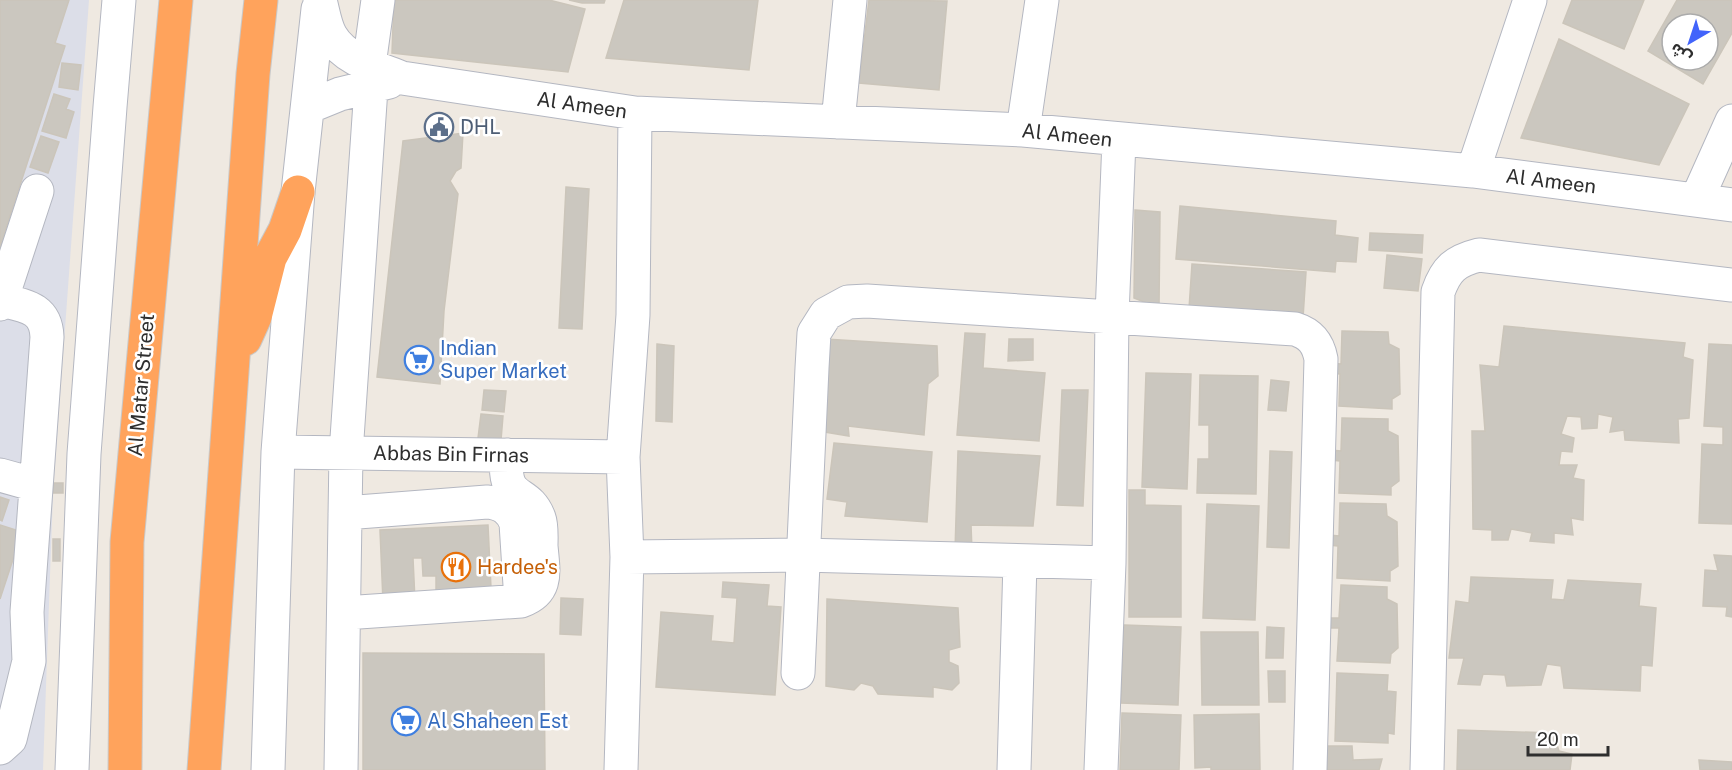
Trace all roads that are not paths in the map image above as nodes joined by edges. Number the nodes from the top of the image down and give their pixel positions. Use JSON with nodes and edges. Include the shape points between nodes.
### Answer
{"nodes":[{"id":1,"x":119,"y":0,"type":"edge"},
{"id":2,"x":176,"y":0,"type":"edge"},
{"id":3,"x":261,"y":0,"type":"edge"},
{"id":4,"x":320,"y":0,"type":"edge"},
{"id":5,"x":378,"y":0,"type":"edge"},
{"id":6,"x":850,"y":0,"type":"edge"},
{"id":7,"x":1042,"y":0,"type":"edge"},
{"id":8,"x":1530,"y":0,"type":"edge"},
{"id":9,"x":370,"y":77,"type":"junction"},
{"id":10,"x":308,"y":107,"type":"junction"},
{"id":11,"x":635,"y":113,"type":"junction"},
{"id":12,"x":1732,"y":121,"type":"edge"},
{"id":13,"x":838,"y":122,"type":"junction"},
{"id":14,"x":1023,"y":130,"type":"junction"},
{"id":15,"x":1119,"y":140,"type":"junction"},
{"id":16,"x":1473,"y":171,"type":"junction"},
{"id":17,"x":37,"y":191,"type":"dead end"},
{"id":18,"x":298,"y":192,"type":"junction"},
{"id":19,"x":1697,"y":199,"type":"junction"},
{"id":20,"x":1732,"y":205,"type":"edge"},
{"id":21,"x":1732,"y":285,"type":"edge"},
{"id":22,"x":1,"y":302,"type":"edge"},
{"id":23,"x":1112,"y":316,"type":"junction"},
{"id":24,"x":232,"y":371,"type":"junction"},
{"id":25,"x":279,"y":452,"type":"junction"},
{"id":26,"x":346,"y":453,"type":"junction"},
{"id":27,"x":623,"y":457,"type":"junction"},
{"id":28,"x":506,"y":466,"type":"junction"},
{"id":29,"x":0,"y":475,"type":"edge"},
{"id":30,"x":35,"y":495,"type":"junction"},
{"id":31,"x":465,"y":504,"type":"junction"},
{"id":32,"x":82,"y":509,"type":"junction"},
{"id":33,"x":345,"y":513,"type":"junction"},
{"id":34,"x":802,"y":555,"type":"junction"},
{"id":35,"x":627,"y":557,"type":"junction"},
{"id":36,"x":1020,"y":562,"type":"junction"},
{"id":37,"x":1109,"y":562,"type":"junction"},
{"id":38,"x":521,"y":601,"type":"junction"},
{"id":39,"x":344,"y":613,"type":"junction"},
{"id":40,"x":798,"y":673,"type":"dead end"},
{"id":41,"x":0,"y":748,"type":"edge"},
{"id":42,"x":72,"y":770,"type":"edge"},
{"id":43,"x":125,"y":770,"type":"edge"},
{"id":44,"x":204,"y":770,"type":"edge"},
{"id":45,"x":268,"y":770,"type":"edge"},
{"id":46,"x":341,"y":770,"type":"edge"},
{"id":47,"x":621,"y":770,"type":"edge"},
{"id":48,"x":1014,"y":770,"type":"edge"},
{"id":49,"x":1101,"y":770,"type":"edge"},
{"id":50,"x":1310,"y":770,"type":"edge"},
{"id":51,"x":1428,"y":770,"type":"edge"}],
"edges":[{"from":1,"to":32,"type":"street"},
{"from":2,"to":43,"type":"highway","name":"Al Matar Street","via":[[127,542]]},
{"from":3,"to":24,"type":"highway"},
{"from":4,"to":9,"type":"street","via":[[330,35]]},
{"from":4,"to":10,"type":"street"},
{"from":5,"to":9,"type":"street"},
{"from":6,"to":13,"type":"street"},
{"from":7,"to":14,"type":"street"},
{"from":8,"to":16,"type":"street"},
{"from":9,"to":10,"type":"street","name":"Al Ameen"},
{"from":9,"to":11,"type":"street","name":"Al Ameen","via":[[402,78]]},
{"from":9,"to":26,"type":"street"},
{"from":10,"to":18,"type":"street"},
{"from":11,"to":13,"type":"street","name":"Al Ameen"},
{"from":11,"to":27,"type":"street","via":[[633,315]]},
{"from":12,"to":19,"type":"street"},
{"from":13,"to":14,"type":"street","name":"Al Ameen"},
{"from":14,"to":15,"type":"street","name":"Al Ameen"},
{"from":15,"to":16,"type":"street","name":"Al Ameen"},
{"from":15,"to":23,"type":"street"},
{"from":16,"to":19,"type":"street","name":"Al Ameen"},
{"from":17,"to":22,"type":"street"},
{"from":18,"to":24,"type":"highway","via":[[270,258],[255,317]]},
{"from":18,"to":25,"type":"street"},
{"from":19,"to":20,"type":"street","name":"Al Ameen"},
{"from":21,"to":51,"type":"street","via":[[1479,255],[1464,259],[1443,279],[1438,292]]},
{"from":22,"to":30,"type":"street","via":[[35,311],[47,328]]},
{"from":23,"to":34,"type":"street","via":[[867,301],[848,302],[826,314],[814,333]]},
{"from":23,"to":37,"type":"street"},
{"from":23,"to":50,"type":"street","via":[[1295,329],[1316,343],[1321,359]]},
{"from":24,"to":44,"type":"highway"},
{"from":25,"to":26,"type":"street","name":"Abbas Bin Firnas"},
{"from":25,"to":45,"type":"street"},
{"from":26,"to":28,"type":"street","name":"Abbas Bin Firnas"},
{"from":26,"to":33,"type":"street"},
{"from":27,"to":28,"type":"street","name":"Abbas Bin Firnas"},
{"from":27,"to":35,"type":"street"},
{"from":28,"to":31,"type":"street","via":[[487,493]]},
{"from":28,"to":38,"type":"street","via":[[509,487],[534,508],[540,519],[542,584],[531,597]]},
{"from":29,"to":30,"type":"street"},
{"from":30,"to":32,"type":"street","via":[[53,505]]},
{"from":30,"to":41,"type":"street","via":[[27,612],[29,661],[10,739]]},
{"from":31,"to":33,"type":"street"},
{"from":31,"to":38,"type":"street","via":[[496,503],[514,518]]},
{"from":32,"to":42,"type":"street"},
{"from":33,"to":39,"type":"street"},
{"from":34,"to":35,"type":"street"},
{"from":34,"to":36,"type":"street"},
{"from":34,"to":40,"type":"street"},
{"from":35,"to":47,"type":"street"},
{"from":36,"to":37,"type":"street"},
{"from":36,"to":48,"type":"street"},
{"from":37,"to":49,"type":"street"},
{"from":38,"to":39,"type":"street"},
{"from":39,"to":46,"type":"street"}]}
